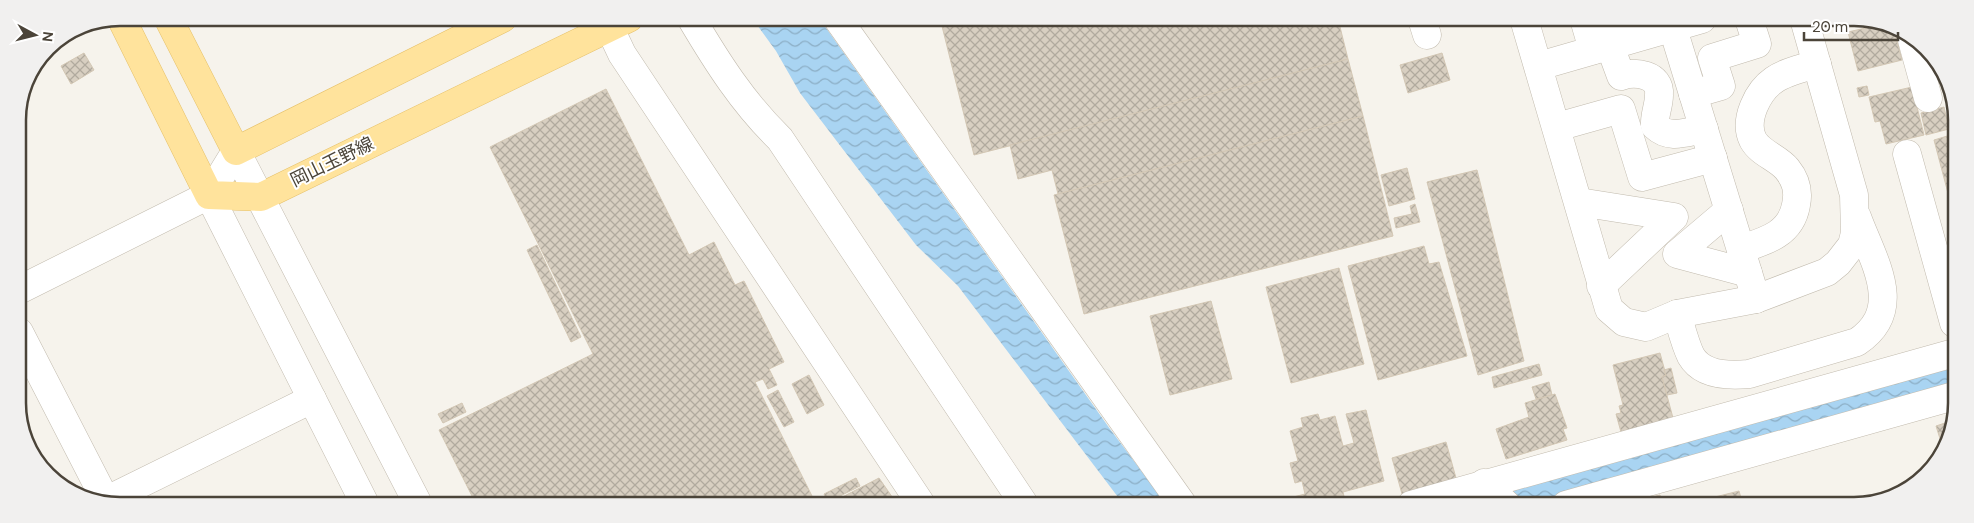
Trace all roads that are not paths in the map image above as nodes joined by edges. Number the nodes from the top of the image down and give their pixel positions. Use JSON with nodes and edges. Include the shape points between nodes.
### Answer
{"nodes":[{"id":1,"x":125,"y":26,"type":"edge"},
{"id":2,"x":172,"y":26,"type":"edge"},
{"id":3,"x":487,"y":26,"type":"edge"},
{"id":4,"x":605,"y":26,"type":"edge"},
{"id":5,"x":616,"y":26,"type":"edge"},
{"id":6,"x":696,"y":26,"type":"edge"},
{"id":7,"x":847,"y":26,"type":"edge"},
{"id":8,"x":1526,"y":26,"type":"edge"},
{"id":9,"x":1592,"y":26,"type":"edge"},
{"id":10,"x":1661,"y":26,"type":"edge"},
{"id":11,"x":1673,"y":26,"type":"edge"},
{"id":12,"x":1751,"y":26,"type":"edge"},
{"id":13,"x":1806,"y":26,"type":"edge"},
{"id":14,"x":1608,"y":40,"type":"edge"},
{"id":15,"x":1916,"y":51,"type":"edge"},
{"id":16,"x":1817,"y":64,"type":"junction"},
{"id":17,"x":1539,"y":66,"type":"junction"},
{"id":18,"x":1693,"y":94,"type":"junction"},
{"id":19,"x":1928,"y":98,"type":"dead end"},
{"id":20,"x":1557,"y":127,"type":"junction"},
{"id":21,"x":1704,"y":129,"type":"junction"},
{"id":22,"x":236,"y":151,"type":"junction"},
{"id":23,"x":1907,"y":154,"type":"dead end"},
{"id":24,"x":1713,"y":158,"type":"junction"},
{"id":25,"x":209,"y":195,"type":"junction"},
{"id":26,"x":261,"y":197,"type":"junction"},
{"id":27,"x":1579,"y":202,"type":"junction"},
{"id":28,"x":1729,"y":210,"type":"junction"},
{"id":29,"x":1856,"y":214,"type":"junction"},
{"id":30,"x":1745,"y":261,"type":"junction"},
{"id":31,"x":26,"y":286,"type":"edge"},
{"id":32,"x":1601,"y":286,"type":"junction"},
{"id":33,"x":1756,"y":299,"type":"junction"},
{"id":34,"x":1948,"y":301,"type":"edge"},
{"id":35,"x":1677,"y":314,"type":"junction"},
{"id":36,"x":26,"y":346,"type":"edge"},
{"id":37,"x":1948,"y":355,"type":"edge"},
{"id":38,"x":1948,"y":398,"type":"edge"},
{"id":39,"x":312,"y":399,"type":"junction"},
{"id":40,"x":1495,"y":494,"type":"edge"},
{"id":41,"x":102,"y":495,"type":"edge"},
{"id":42,"x":116,"y":497,"type":"edge"},
{"id":43,"x":361,"y":497,"type":"edge"},
{"id":44,"x":414,"y":497,"type":"edge"},
{"id":45,"x":915,"y":497,"type":"edge"},
{"id":46,"x":1019,"y":497,"type":"edge"},
{"id":47,"x":1176,"y":497,"type":"edge"},
{"id":48,"x":1472,"y":497,"type":"edge"},
{"id":49,"x":1594,"y":497,"type":"edge"}],
"edges":[{"from":1,"to":25,"type":"main road"},
{"from":2,"to":22,"type":"main road"},
{"from":3,"to":22,"type":"main road"},
{"from":4,"to":26,"type":"main road","name":"岡山玉野線"},
{"from":5,"to":45,"type":"street","via":[[622,54]]},
{"from":6,"to":46,"type":"street","via":[[751,111],[780,139]]},
{"from":7,"to":47,"type":"street"},
{"from":8,"to":17,"type":"street"},
{"from":9,"to":14,"type":"street"},
{"from":10,"to":14,"type":"street"},
{"from":11,"to":18,"type":"street"},
{"from":12,"to":18,"type":"street","via":[[1757,44],[1712,58],[1721,86]]},
{"from":13,"to":16,"type":"street"},
{"from":14,"to":17,"type":"street"},
{"from":14,"to":21,"type":"street","via":[[1621,76],[1632,72],[1646,75],[1655,82],[1660,93],[1654,115],[1655,126],[1662,133],[1670,136]]},
{"from":15,"to":19,"type":"street"},
{"from":16,"to":29,"type":"street","via":[[1854,195]]},
{"from":16,"to":30,"type":"street","via":[[1774,79],[1757,97],[1750,116],[1752,139],[1786,168],[1798,193],[1792,221]]},
{"from":17,"to":20,"type":"street"},
{"from":18,"to":21,"type":"street"},
{"from":20,"to":24,"type":"street","via":[[1621,110],[1642,177]]},
{"from":20,"to":27,"type":"street"},
{"from":21,"to":24,"type":"street"},
{"from":22,"to":25,"type":"street"},
{"from":22,"to":26,"type":"street"},
{"from":23,"to":34,"type":"street"},
{"from":24,"to":28,"type":"street"},
{"from":25,"to":26,"type":"main road","name":"岡山玉野線"},
{"from":25,"to":31,"type":"street"},
{"from":25,"to":39,"type":"street"},
{"from":26,"to":44,"type":"street"},
{"from":27,"to":32,"type":"street"},
{"from":27,"to":32,"type":"street","via":[[1674,217]]},
{"from":28,"to":30,"type":"street"},
{"from":28,"to":30,"type":"street","via":[[1677,254]]},
{"from":29,"to":33,"type":"street","via":[[1852,245],[1838,263],[1827,272]]},
{"from":29,"to":35,"type":"street","via":[[1884,290],[1882,315],[1870,333],[1857,342],[1748,374],[1717,374],[1692,357]]},
{"from":30,"to":33,"type":"street"},
{"from":32,"to":35,"type":"street","via":[[1609,309],[1624,322],[1646,327]]},
{"from":33,"to":35,"type":"street"},
{"from":36,"to":41,"type":"street"},
{"from":37,"to":40,"type":"street"},
{"from":38,"to":49,"type":"street"},
{"from":39,"to":42,"type":"street"},
{"from":39,"to":43,"type":"street"},
{"from":40,"to":48,"type":"street"}]}
